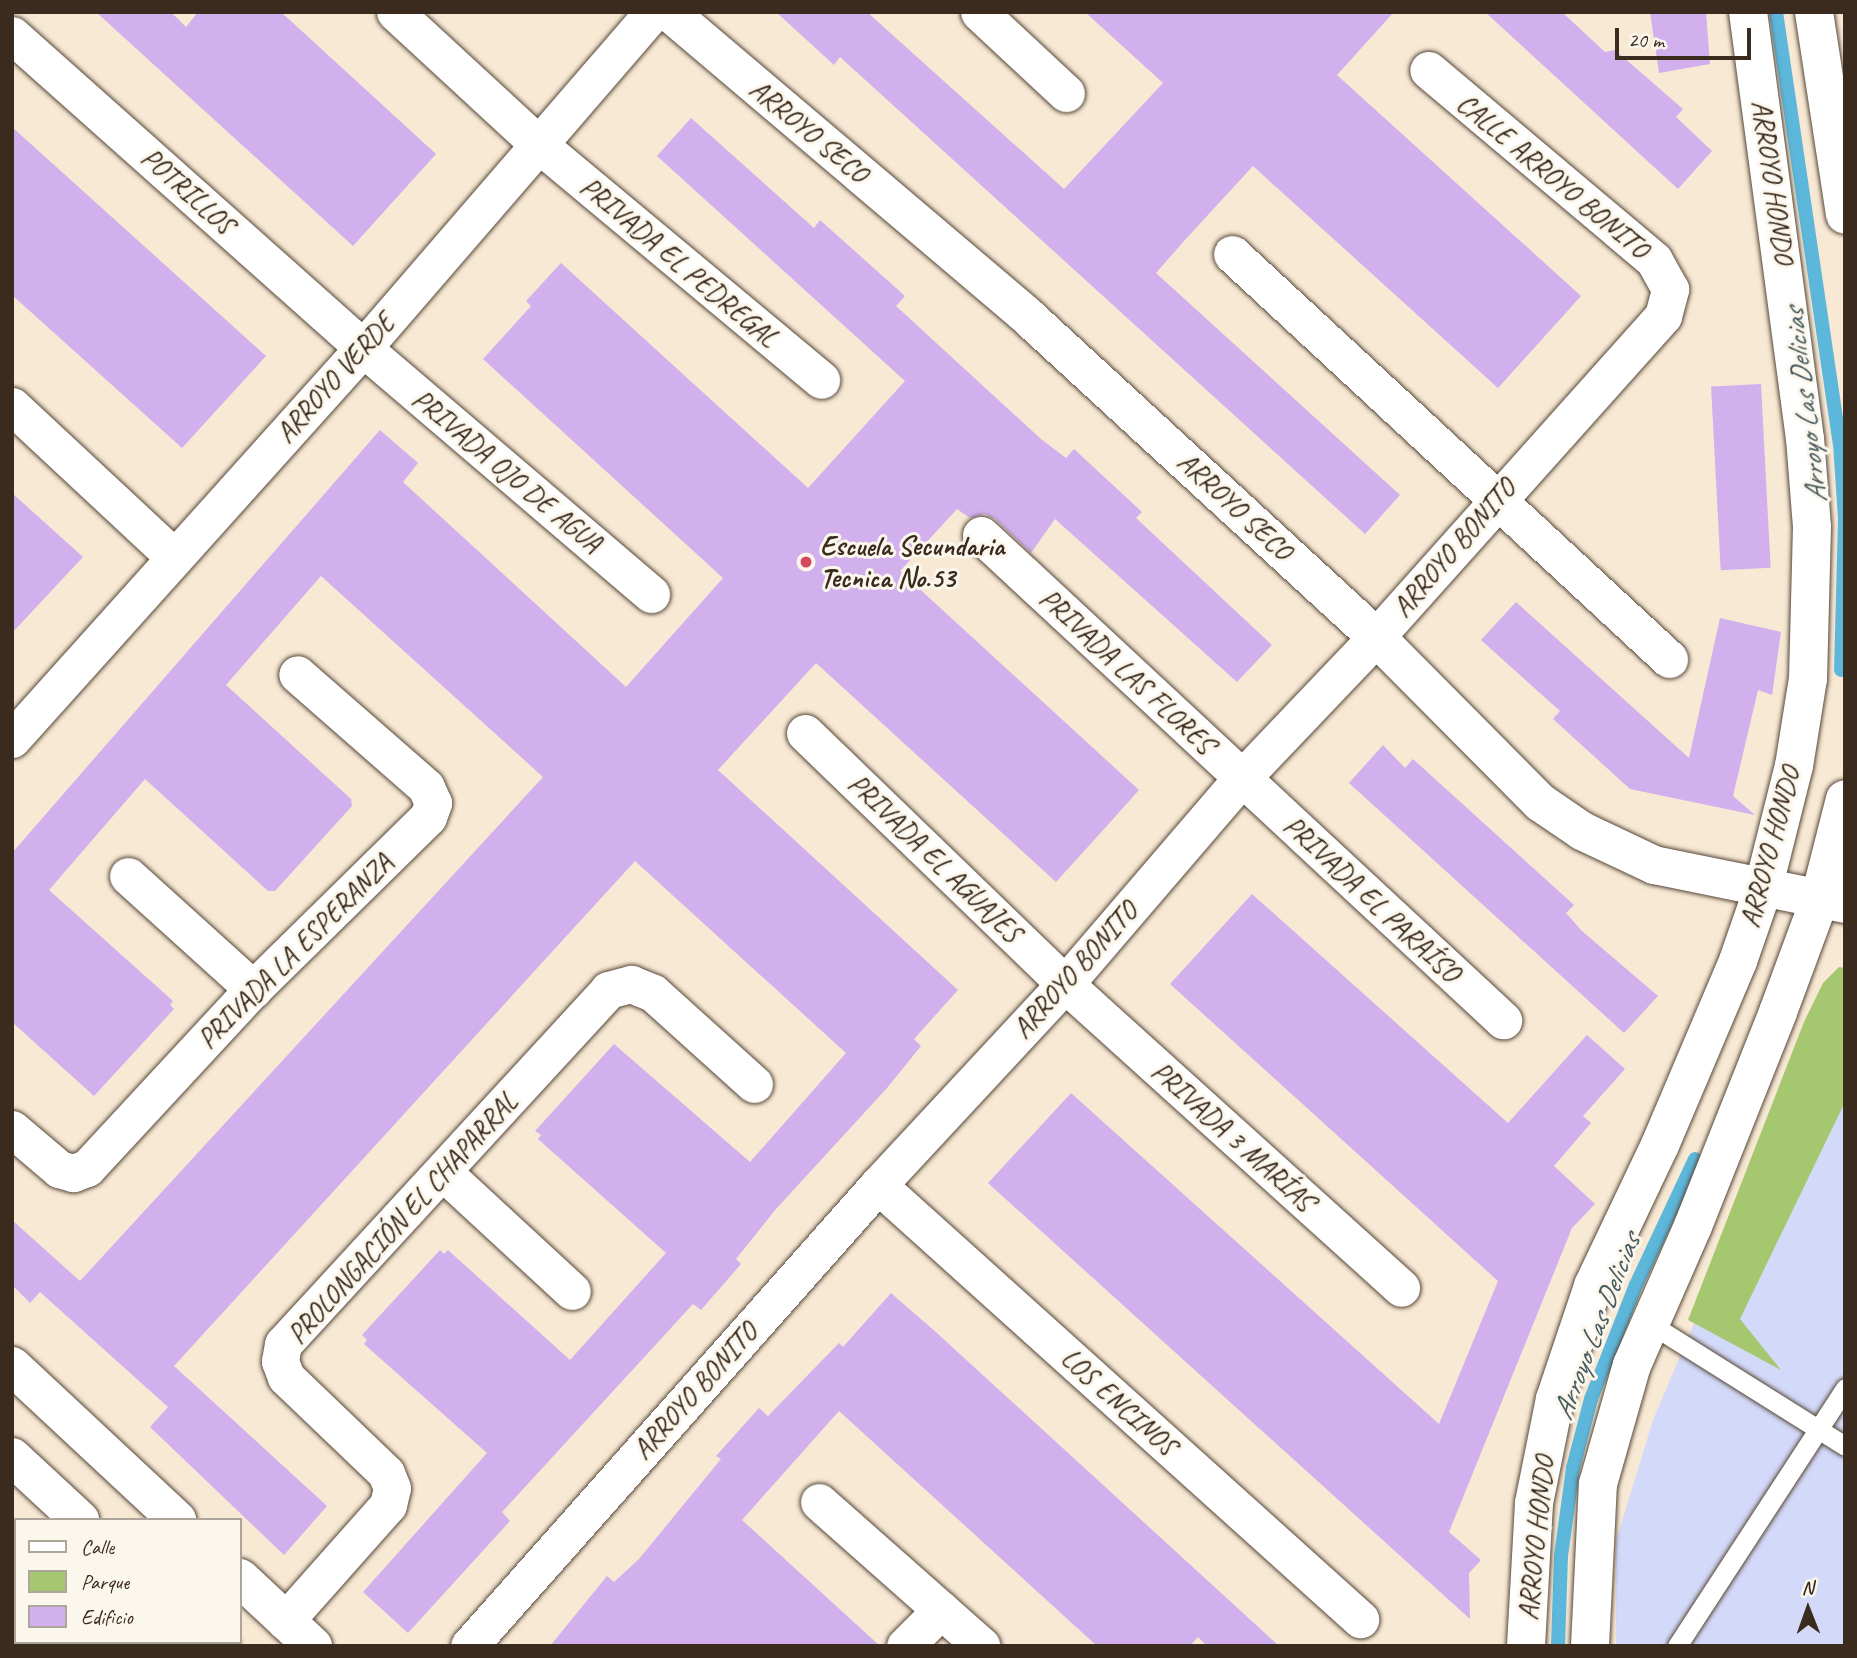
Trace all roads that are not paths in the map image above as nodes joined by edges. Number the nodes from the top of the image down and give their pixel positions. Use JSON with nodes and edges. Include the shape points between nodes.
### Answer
{"nodes":[{"id":1,"x":395,"y":12,"type":"edge"},
{"id":2,"x":653,"y":12,"type":"edge"},
{"id":3,"x":669,"y":12,"type":"edge"},
{"id":4,"x":979,"y":12,"type":"edge"},
{"id":5,"x":1748,"y":12,"type":"edge"},
{"id":6,"x":1814,"y":12,"type":"edge"},
{"id":7,"x":12,"y":35,"type":"edge"},
{"id":8,"x":1427,"y":71,"type":"dead end"},
{"id":9,"x":1066,"y":93,"type":"dead end"},
{"id":10,"x":537,"y":143,"type":"junction"},
{"id":11,"x":1845,"y":215,"type":"edge"},
{"id":12,"x":1231,"y":254,"type":"dead end"},
{"id":13,"x":1670,"y":289,"type":"joint"},
{"id":14,"x":363,"y":348,"type":"junction"},
{"id":15,"x":821,"y":380,"type":"dead end"},
{"id":16,"x":12,"y":406,"type":"edge"},
{"id":17,"x":1495,"y":500,"type":"junction"},
{"id":18,"x":981,"y":535,"type":"dead end"},
{"id":19,"x":173,"y":556,"type":"junction"},
{"id":20,"x":651,"y":594,"type":"dead end"},
{"id":21,"x":1376,"y":636,"type":"junction"},
{"id":22,"x":1669,"y":659,"type":"dead end"},
{"id":23,"x":297,"y":674,"type":"dead end"},
{"id":24,"x":805,"y":733,"type":"dead end"},
{"id":25,"x":12,"y":739,"type":"edge"},
{"id":26,"x":1241,"y":779,"type":"junction"},
{"id":27,"x":1845,"y":799,"type":"edge"},
{"id":28,"x":128,"y":876,"type":"dead end"},
{"id":29,"x":1763,"y":889,"type":"junction"},
{"id":30,"x":1832,"y":902,"type":"edge"},
{"id":31,"x":1065,"y":984,"type":"junction"},
{"id":32,"x":253,"y":989,"type":"junction"},
{"id":33,"x":1503,"y":1020,"type":"dead end"},
{"id":34,"x":754,"y":1084,"type":"dead end"},
{"id":35,"x":12,"y":1129,"type":"edge"},
{"id":36,"x":444,"y":1173,"type":"junction"},
{"id":37,"x":878,"y":1185,"type":"junction"},
{"id":38,"x":1401,"y":1288,"type":"dead end"},
{"id":39,"x":572,"y":1291,"type":"dead end"},
{"id":40,"x":1649,"y":1323,"type":"junction"},
{"id":41,"x":12,"y":1366,"type":"edge"},
{"id":42,"x":1845,"y":1388,"type":"edge"},
{"id":43,"x":1819,"y":1427,"type":"junction"},
{"id":44,"x":1845,"y":1446,"type":"edge"},
{"id":45,"x":15,"y":1465,"type":"edge"},
{"id":46,"x":819,"y":1502,"type":"dead end"},
{"id":47,"x":78,"y":1518,"type":"edge"},
{"id":48,"x":175,"y":1518,"type":"edge"},
{"id":49,"x":242,"y":1580,"type":"edge"},
{"id":50,"x":941,"y":1610,"type":"junction"},
{"id":51,"x":1360,"y":1619,"type":"dead end"},
{"id":52,"x":299,"y":1633,"type":"edge"},
{"id":53,"x":469,"y":1646,"type":"edge"},
{"id":54,"x":905,"y":1646,"type":"edge"},
{"id":55,"x":982,"y":1646,"type":"edge"},
{"id":56,"x":1526,"y":1646,"type":"edge"},
{"id":57,"x":1590,"y":1646,"type":"edge"},
{"id":58,"x":1677,"y":1646,"type":"edge"}],
"edges":[{"from":1,"to":10,"type":"street","name":"PRIVADA EL PEDREGAL"},
{"from":2,"to":10,"type":"street","name":"ARROYO VERDE"},
{"from":3,"to":21,"type":"street","name":"ARROYO SECO","via":[[1026,315]]},
{"from":4,"to":9,"type":"street"},
{"from":5,"to":29,"type":"street","name":"ARROYO HONDO","via":[[1792,319],[1812,527],[1808,679],[1794,766]]},
{"from":6,"to":11,"type":"street"},
{"from":7,"to":14,"type":"street","name":"POTRILLOS"},
{"from":8,"to":13,"type":"street","name":"CALLE ARROYO BONITO","via":[[1654,260]]},
{"from":10,"to":14,"type":"street","name":"ARROYO VERDE"},
{"from":10,"to":15,"type":"street","name":"PRIVADA EL PEDREGAL"},
{"from":12,"to":17,"type":"street"},
{"from":13,"to":17,"type":"street","name":"ARROYO BONITO","via":[[1662,316]]},
{"from":14,"to":19,"type":"street","name":"ARROYO VERDE"},
{"from":14,"to":20,"type":"street","name":"PRIVADA OJO DE AGUA"},
{"from":16,"to":19,"type":"street"},
{"from":17,"to":21,"type":"street","name":"ARROYO BONITO"},
{"from":17,"to":22,"type":"street"},
{"from":18,"to":26,"type":"street","name":"PRIVADA LAS FLORES"},
{"from":19,"to":25,"type":"street","name":"ARROYO VERDE"},
{"from":21,"to":26,"type":"street","name":"ARROYO BONITO"},
{"from":21,"to":29,"type":"street","name":"ARROYO SECO","via":[[1541,803],[1582,831],[1654,865]]},
{"from":23,"to":32,"type":"street","name":"PRIVADA LA ESPERANZA","via":[[426,787],[433,803],[428,817]]},
{"from":24,"to":31,"type":"street","name":"PRIVADA EL AGUAJES"},
{"from":26,"to":31,"type":"street","name":"ARROYO BONITO"},
{"from":26,"to":33,"type":"street","name":"PRIVADA EL PARAÍSO"},
{"from":27,"to":30,"type":"street","name":"ARROYO HONDO"},
{"from":28,"to":32,"type":"street"},
{"from":29,"to":30,"type":"street","name":"ARROYO SECO"},
{"from":29,"to":56,"type":"street","name":"ARROYO HONDO","via":[[1738,961],[1660,1145],[1593,1286],[1555,1399],[1534,1503]]},
{"from":30,"to":40,"type":"street","name":"ARROYO HONDO"},
{"from":31,"to":37,"type":"street","name":"ARROYO BONITO"},
{"from":31,"to":38,"type":"street","name":"PRIVADA 3 MARÍAS"},
{"from":32,"to":35,"type":"street","name":"PRIVADA LA ESPERANZA","via":[[87,1168],[74,1173],[59,1169]]},
{"from":34,"to":36,"type":"street","name":"PROLONGACIÓN EL CHAPARRAL","via":[[653,993],[631,984],[608,990]]},
{"from":36,"to":39,"type":"street"},
{"from":36,"to":52,"type":"street","name":"PROLONGACIÓN EL CHAPARRAL","via":[[283,1344],[280,1361],[286,1377],[386,1474],[392,1488],[388,1505]]},
{"from":37,"to":51,"type":"street","name":"LOS ENCINOS"},
{"from":37,"to":53,"type":"street","name":"ARROYO BONITO"},
{"from":40,"to":43,"type":"lane"},
{"from":40,"to":57,"type":"street","name":"ARROYO HONDO","via":[[1598,1484]]},
{"from":41,"to":48,"type":"street"},
{"from":42,"to":43,"type":"lane"},
{"from":43,"to":44,"type":"lane"},
{"from":43,"to":58,"type":"lane"},
{"from":45,"to":47,"type":"street"},
{"from":46,"to":50,"type":"street"},
{"from":49,"to":52,"type":"street"},
{"from":50,"to":54,"type":"street"},
{"from":50,"to":55,"type":"street"}]}
